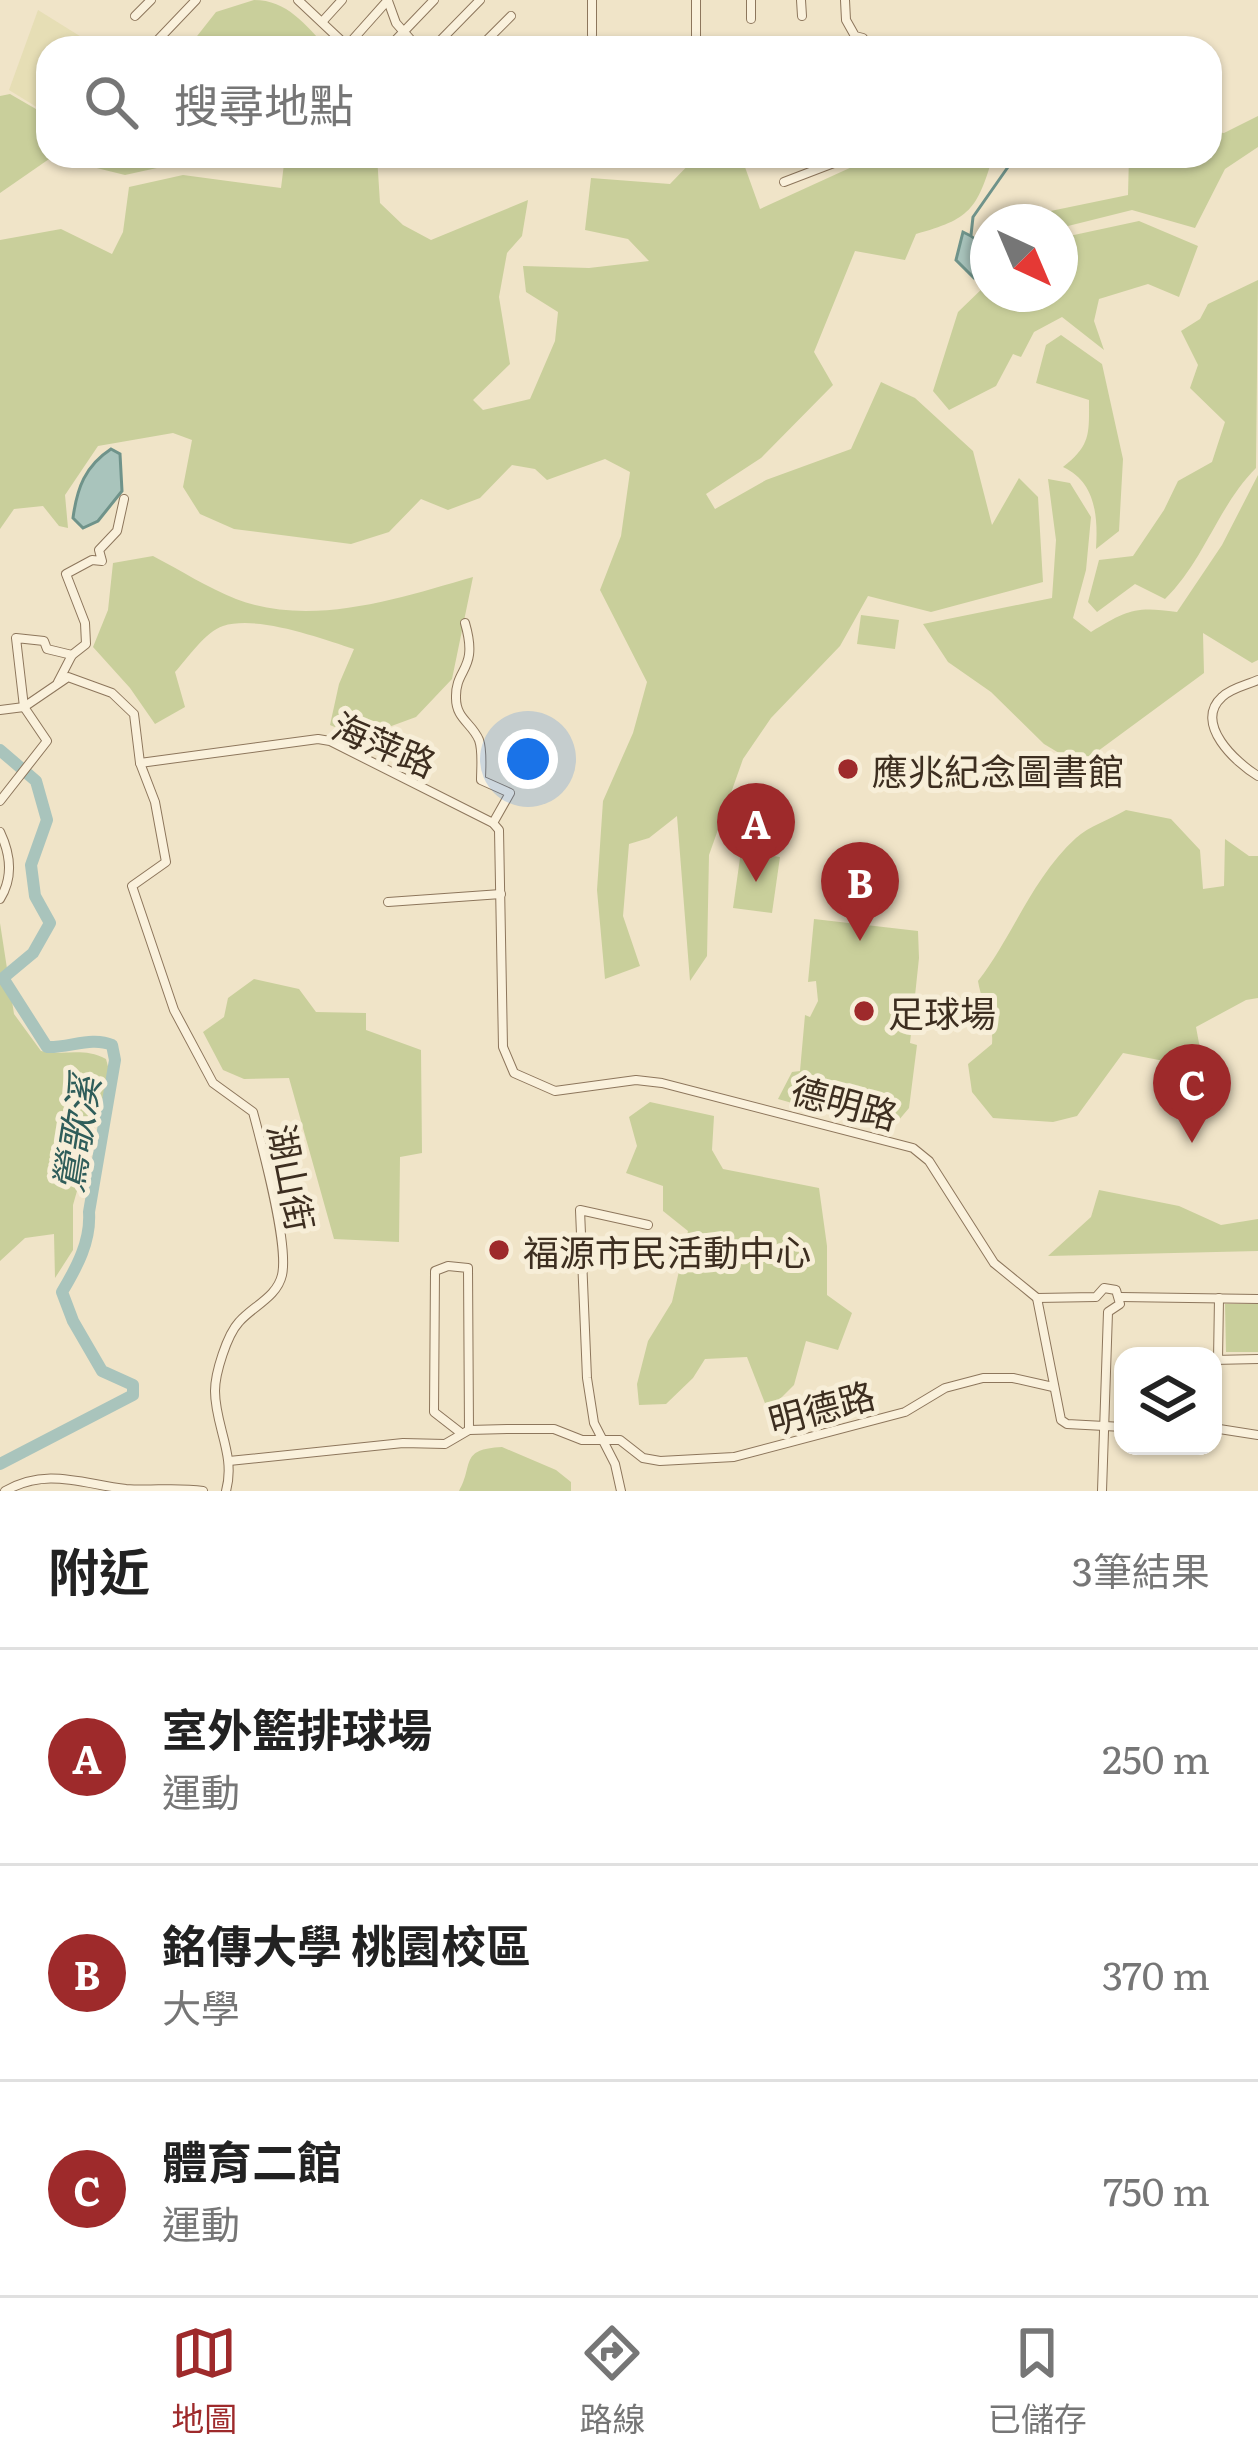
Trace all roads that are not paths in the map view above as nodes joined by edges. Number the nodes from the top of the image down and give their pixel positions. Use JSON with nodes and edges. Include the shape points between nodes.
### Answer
{"nodes":[{"id":1,"x":151,"y":0,"type":"edge"},
{"id":2,"x":196,"y":0,"type":"edge"},
{"id":3,"x":300,"y":0,"type":"edge"},
{"id":4,"x":342,"y":0,"type":"edge"},
{"id":5,"x":388,"y":0,"type":"edge"},
{"id":6,"x":434,"y":0,"type":"edge"},
{"id":7,"x":481,"y":0,"type":"edge"},
{"id":8,"x":592,"y":0,"type":"edge"},
{"id":9,"x":697,"y":0,"type":"edge"},
{"id":10,"x":751,"y":0,"type":"edge"},
{"id":11,"x":801,"y":0,"type":"edge"},
{"id":12,"x":845,"y":0,"type":"edge"},
{"id":13,"x":135,"y":16,"type":"dead end"},
{"id":14,"x":511,"y":16,"type":"dead end"},
{"id":15,"x":802,"y":16,"type":"dead end"},
{"id":16,"x":751,"y":19,"type":"dead end"},
{"id":17,"x":322,"y":22,"type":"junction"},
{"id":18,"x":402,"y":31,"type":"junction"},
{"id":19,"x":592,"y":35,"type":"dead end"},
{"id":20,"x":162,"y":36,"type":"edge"},
{"id":21,"x":337,"y":36,"type":"edge"},
{"id":22,"x":357,"y":36,"type":"edge"},
{"id":23,"x":398,"y":36,"type":"edge"},
{"id":24,"x":407,"y":36,"type":"edge"},
{"id":25,"x":445,"y":36,"type":"edge"},
{"id":26,"x":491,"y":36,"type":"edge"},
{"id":27,"x":696,"y":36,"type":"edge"},
{"id":28,"x":855,"y":36,"type":"edge"},
{"id":29,"x":821,"y":168,"type":"edge"},
{"id":30,"x":784,"y":182,"type":"dead end"},
{"id":31,"x":124,"y":499,"type":"dead end"},
{"id":32,"x":466,"y":622,"type":"dead end"},
{"id":33,"x":72,"y":655,"type":"junction"},
{"id":34,"x":1258,"y":680,"type":"edge"},
{"id":35,"x":58,"y":683,"type":"junction"},
{"id":36,"x":24,"y":707,"type":"junction"},
{"id":37,"x":0,"y":710,"type":"edge"},
{"id":38,"x":140,"y":764,"type":"junction"},
{"id":39,"x":1258,"y":776,"type":"edge"},
{"id":40,"x":0,"y":801,"type":"edge"},
{"id":41,"x":493,"y":823,"type":"junction"},
{"id":42,"x":0,"y":832,"type":"edge"},
{"id":43,"x":500,"y":894,"type":"junction"},
{"id":44,"x":0,"y":899,"type":"edge"},
{"id":45,"x":388,"y":902,"type":"dead end"},
{"id":46,"x":648,"y":1226,"type":"dead end"},
{"id":47,"x":1096,"y":1297,"type":"junction"},
{"id":48,"x":1120,"y":1297,"type":"junction"},
{"id":49,"x":1037,"y":1298,"type":"junction"},
{"id":50,"x":1219,"y":1298,"type":"junction"},
{"id":51,"x":1258,"y":1299,"type":"edge"},
{"id":52,"x":1108,"y":1312,"type":"junction"},
{"id":53,"x":1217,"y":1347,"type":"edge"},
{"id":54,"x":1258,"y":1359,"type":"edge"},
{"id":55,"x":1222,"y":1360,"type":"edge"},
{"id":56,"x":1106,"y":1363,"type":"junction"},
{"id":57,"x":1114,"y":1363,"type":"edge"},
{"id":58,"x":1053,"y":1387,"type":"junction"},
{"id":59,"x":1104,"y":1426,"type":"junction"},
{"id":60,"x":1114,"y":1427,"type":"edge"},
{"id":61,"x":1222,"y":1430,"type":"edge"},
{"id":62,"x":465,"y":1431,"type":"junction"},
{"id":63,"x":1258,"y":1435,"type":"edge"},
{"id":64,"x":602,"y":1441,"type":"junction"},
{"id":65,"x":229,"y":1461,"type":"junction"},
{"id":66,"x":5,"y":1491,"type":"edge"},
{"id":67,"x":202,"y":1491,"type":"edge"},
{"id":68,"x":226,"y":1491,"type":"edge"},
{"id":69,"x":621,"y":1491,"type":"edge"},
{"id":70,"x":1102,"y":1491,"type":"edge"}],
"edges":[{"from":1,"to":13,"type":"street"},
{"from":2,"to":20,"type":"street"},
{"from":3,"to":17,"type":"street"},
{"from":4,"to":17,"type":"street"},
{"from":5,"to":18,"type":"street"},
{"from":5,"to":22,"type":"street"},
{"from":6,"to":18,"type":"street"},
{"from":7,"to":25,"type":"street"},
{"from":8,"to":19,"type":"street"},
{"from":9,"to":27,"type":"street"},
{"from":10,"to":16,"type":"street"},
{"from":11,"to":15,"type":"street"},
{"from":12,"to":28,"type":"street"},
{"from":14,"to":26,"type":"street"},
{"from":17,"to":21,"type":"street"},
{"from":18,"to":23,"type":"street"},
{"from":18,"to":24,"type":"street"},
{"from":29,"to":30,"type":"street"},
{"from":31,"to":33,"type":"street","via":[[117,531],[99,550],[102,561],[66,574],[85,623],[86,644]]},
{"from":32,"to":41,"type":"street","via":[[473,648],[454,694],[460,720],[479,741],[482,780],[510,793]]},
{"from":33,"to":35,"type":"street"},
{"from":33,"to":36,"type":"street","via":[[35,637],[16,638]]},
{"from":34,"to":39,"type":"street","via":[[1224,694],[1213,721],[1222,746]]},
{"from":35,"to":36,"type":"street"},
{"from":35,"to":38,"type":"street","via":[[75,677],[124,701],[134,714]]},
{"from":36,"to":37,"type":"street"},
{"from":36,"to":40,"type":"street","via":[[47,741]]},
{"from":38,"to":41,"type":"street","name":"海萍路","via":[[319,739]]},
{"from":38,"to":65,"type":"street","name":"湖山街","via":[[166,862],[132,886],[174,1010],[214,1083],[253,1112],[278,1228],[283,1273],[236,1324],[215,1390]]},
{"from":41,"to":43,"type":"street"},
{"from":42,"to":44,"type":"street","via":[[10,867]]},
{"from":43,"to":45,"type":"street"},
{"from":43,"to":49,"type":"street","name":"德明路","via":[[503,1046],[514,1073],[555,1090],[662,1084],[913,1148],[994,1263]]},
{"from":46,"to":64,"type":"street","via":[[580,1210],[587,1378]]},
{"from":47,"to":48,"type":"street","via":[[1108,1287]]},
{"from":47,"to":49,"type":"street"},
{"from":47,"to":52,"type":"street"},
{"from":48,"to":50,"type":"street"},
{"from":48,"to":52,"type":"street"},
{"from":49,"to":58,"type":"street"},
{"from":50,"to":51,"type":"street"},
{"from":50,"to":53,"type":"street"},
{"from":52,"to":56,"type":"street"},
{"from":54,"to":55,"type":"street"},
{"from":56,"to":57,"type":"street"},
{"from":56,"to":59,"type":"street"},
{"from":58,"to":59,"type":"street","via":[[1061,1420]]},
{"from":58,"to":64,"type":"street","name":"明德路","via":[[983,1378],[945,1388],[905,1412],[734,1457],[659,1461],[620,1440]]},
{"from":59,"to":60,"type":"street"},
{"from":59,"to":70,"type":"street"},
{"from":61,"to":63,"type":"street"},
{"from":62,"to":62,"type":"street","via":[[468,1268],[448,1266],[435,1271],[434,1412]]},
{"from":62,"to":64,"type":"street","name":"明德路","via":[[554,1430]]},
{"from":62,"to":65,"type":"street","name":"明德路","via":[[445,1444]]},
{"from":64,"to":69,"type":"street"},
{"from":65,"to":68,"type":"street","name":"湖山街"},
{"from":66,"to":67,"type":"street","via":[[52,1477]]}]}
